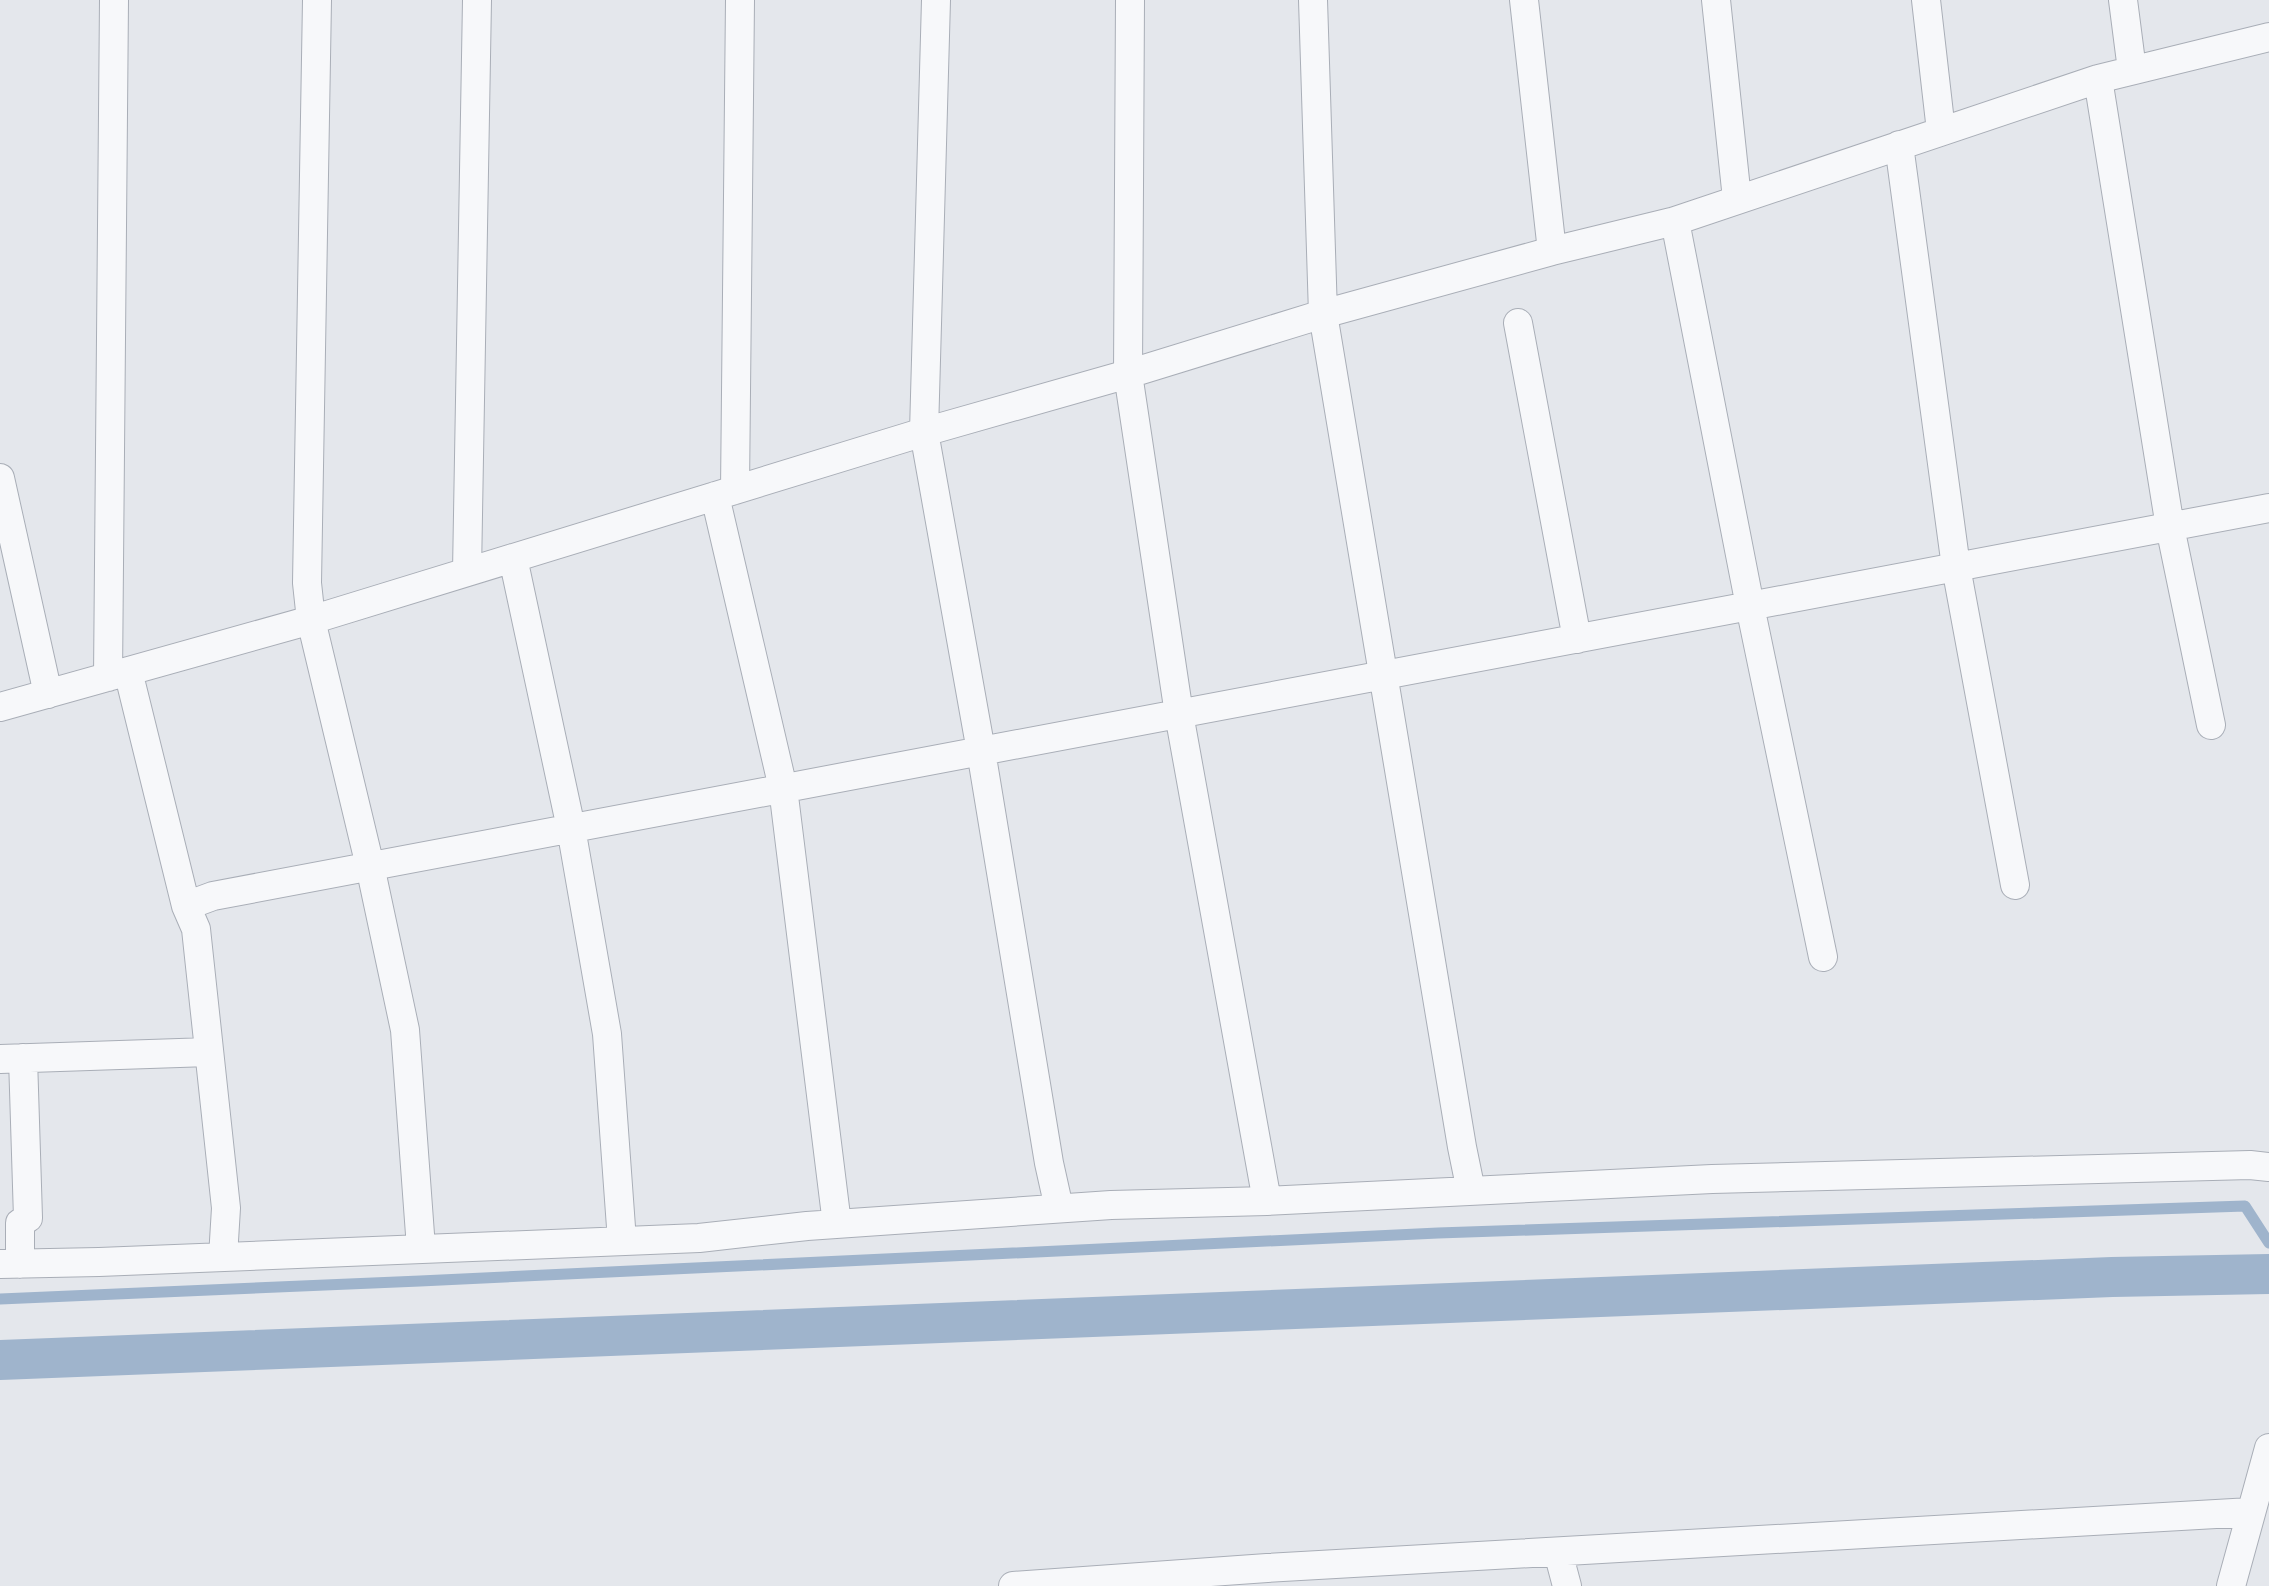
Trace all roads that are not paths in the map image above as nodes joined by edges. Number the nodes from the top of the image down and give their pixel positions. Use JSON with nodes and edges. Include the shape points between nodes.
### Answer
{"nodes":[{"id":1,"x":114,"y":0,"type":"edge"},
{"id":2,"x":317,"y":0,"type":"edge"},
{"id":3,"x":477,"y":0,"type":"edge"},
{"id":4,"x":740,"y":0,"type":"edge"},
{"id":5,"x":936,"y":0,"type":"edge"},
{"id":6,"x":1130,"y":0,"type":"edge"},
{"id":7,"x":1313,"y":0,"type":"edge"},
{"id":8,"x":1524,"y":0,"type":"edge"},
{"id":9,"x":1716,"y":0,"type":"edge"},
{"id":10,"x":1926,"y":0,"type":"edge"},
{"id":11,"x":2123,"y":0,"type":"edge"},
{"id":12,"x":2269,"y":37,"type":"edge"},
{"id":13,"x":2132,"y":70,"type":"junction"},
{"id":14,"x":2098,"y":79,"type":"junction"},
{"id":15,"x":1941,"y":130,"type":"junction"},
{"id":16,"x":1899,"y":145,"type":"junction"},
{"id":17,"x":1737,"y":199,"type":"junction"},
{"id":18,"x":1675,"y":221,"type":"junction"},
{"id":19,"x":1552,"y":251,"type":"junction"},
{"id":20,"x":1323,"y":314,"type":"junction"},
{"id":21,"x":1518,"y":323,"type":"dead end"},
{"id":22,"x":1128,"y":374,"type":"junction"},
{"id":23,"x":924,"y":432,"type":"junction"},
{"id":24,"x":0,"y":478,"type":"edge"},
{"id":25,"x":725,"y":493,"type":"junction"},
{"id":26,"x":2269,"y":508,"type":"edge"},
{"id":27,"x":2170,"y":527,"type":"junction"},
{"id":28,"x":513,"y":558,"type":"junction"},
{"id":29,"x":1956,"y":567,"type":"junction"},
{"id":30,"x":467,"y":572,"type":"junction"},
{"id":31,"x":1750,"y":606,"type":"junction"},
{"id":32,"x":311,"y":620,"type":"junction"},
{"id":33,"x":1578,"y":639,"type":"junction"},
{"id":34,"x":118,"y":674,"type":"junction"},
{"id":35,"x":1383,"y":675,"type":"junction"},
{"id":36,"x":48,"y":694,"type":"junction"},
{"id":37,"x":0,"y":707,"type":"edge"},
{"id":38,"x":1179,"y":714,"type":"junction"},
{"id":39,"x":2211,"y":725,"type":"dead end"},
{"id":40,"x":981,"y":751,"type":"junction"},
{"id":41,"x":782,"y":788,"type":"junction"},
{"id":42,"x":571,"y":828,"type":"junction"},
{"id":43,"x":370,"y":866,"type":"junction"},
{"id":44,"x":2015,"y":885,"type":"dead end"},
{"id":45,"x":186,"y":906,"type":"junction"},
{"id":46,"x":1823,"y":956,"type":"dead end"},
{"id":47,"x":209,"y":1052,"type":"junction"},
{"id":48,"x":11,"y":1059,"type":"edge"},
{"id":49,"x":2269,"y":1167,"type":"edge"},
{"id":50,"x":1472,"y":1191,"type":"junction"},
{"id":51,"x":1267,"y":1201,"type":"junction"},
{"id":52,"x":1060,"y":1208,"type":"junction"},
{"id":53,"x":837,"y":1224,"type":"junction"},
{"id":54,"x":622,"y":1241,"type":"junction"},
{"id":55,"x":421,"y":1248,"type":"junction"},
{"id":56,"x":223,"y":1257,"type":"junction"},
{"id":57,"x":10,"y":1264,"type":"edge"},
{"id":58,"x":2269,"y":1448,"type":"edge"},
{"id":59,"x":2250,"y":1512,"type":"junction"},
{"id":60,"x":1558,"y":1552,"type":"junction"},
{"id":61,"x":1014,"y":1586,"type":"edge"},
{"id":62,"x":1567,"y":1586,"type":"edge"},
{"id":63,"x":2231,"y":1586,"type":"edge"}],
"edges":[{"from":1,"to":34,"type":"street"},
{"from":2,"to":32,"type":"street","via":[[307,583]]},
{"from":3,"to":30,"type":"street"},
{"from":4,"to":25,"type":"street"},
{"from":5,"to":23,"type":"street"},
{"from":6,"to":22,"type":"street"},
{"from":7,"to":20,"type":"street"},
{"from":8,"to":19,"type":"street"},
{"from":9,"to":17,"type":"street"},
{"from":10,"to":15,"type":"street"},
{"from":11,"to":13,"type":"street"},
{"from":12,"to":13,"type":"street"},
{"from":13,"to":14,"type":"street"},
{"from":14,"to":15,"type":"street"},
{"from":14,"to":27,"type":"street"},
{"from":15,"to":16,"type":"street"},
{"from":16,"to":17,"type":"street"},
{"from":16,"to":29,"type":"street"},
{"from":17,"to":18,"type":"street"},
{"from":18,"to":19,"type":"street"},
{"from":18,"to":31,"type":"street"},
{"from":19,"to":20,"type":"street"},
{"from":20,"to":22,"type":"street"},
{"from":20,"to":35,"type":"street"},
{"from":21,"to":33,"type":"street"},
{"from":22,"to":23,"type":"street"},
{"from":22,"to":38,"type":"street"},
{"from":23,"to":25,"type":"street"},
{"from":23,"to":40,"type":"street"},
{"from":24,"to":36,"type":"street"},
{"from":25,"to":28,"type":"street"},
{"from":25,"to":41,"type":"street"},
{"from":26,"to":27,"type":"street"},
{"from":27,"to":29,"type":"street"},
{"from":27,"to":39,"type":"street"},
{"from":28,"to":30,"type":"street"},
{"from":28,"to":42,"type":"street"},
{"from":29,"to":31,"type":"street"},
{"from":29,"to":44,"type":"street"},
{"from":30,"to":32,"type":"street"},
{"from":31,"to":33,"type":"street"},
{"from":31,"to":46,"type":"street"},
{"from":32,"to":34,"type":"street"},
{"from":32,"to":43,"type":"street"},
{"from":33,"to":35,"type":"street"},
{"from":34,"to":36,"type":"street"},
{"from":34,"to":45,"type":"street"},
{"from":35,"to":38,"type":"street"},
{"from":35,"to":50,"type":"street"},
{"from":36,"to":37,"type":"street"},
{"from":38,"to":40,"type":"street"},
{"from":38,"to":51,"type":"street"},
{"from":40,"to":41,"type":"street"},
{"from":40,"to":52,"type":"street","via":[[1049,1163]]},
{"from":41,"to":42,"type":"street"},
{"from":41,"to":53,"type":"street"},
{"from":42,"to":43,"type":"street"},
{"from":42,"to":54,"type":"street","via":[[607,1034]]},
{"from":43,"to":45,"type":"street","via":[[213,896]]},
{"from":43,"to":55,"type":"street","via":[[405,1030]]},
{"from":45,"to":47,"type":"street","via":[[196,929]]},
{"from":47,"to":48,"type":"street"},
{"from":47,"to":56,"type":"street","via":[[226,1208]]},
{"from":48,"to":57,"type":"street","via":[[28,1218],[20,1223]]},
{"from":49,"to":50,"type":"street","via":[[1712,1179]]},
{"from":50,"to":51,"type":"street"},
{"from":51,"to":52,"type":"street"},
{"from":52,"to":53,"type":"street"},
{"from":53,"to":54,"type":"street","via":[[699,1238]]},
{"from":54,"to":55,"type":"street"},
{"from":55,"to":56,"type":"street"},
{"from":56,"to":57,"type":"street"},
{"from":58,"to":59,"type":"street"},
{"from":59,"to":60,"type":"street"},
{"from":59,"to":63,"type":"street"},
{"from":60,"to":61,"type":"street"},
{"from":60,"to":62,"type":"street"}]}
